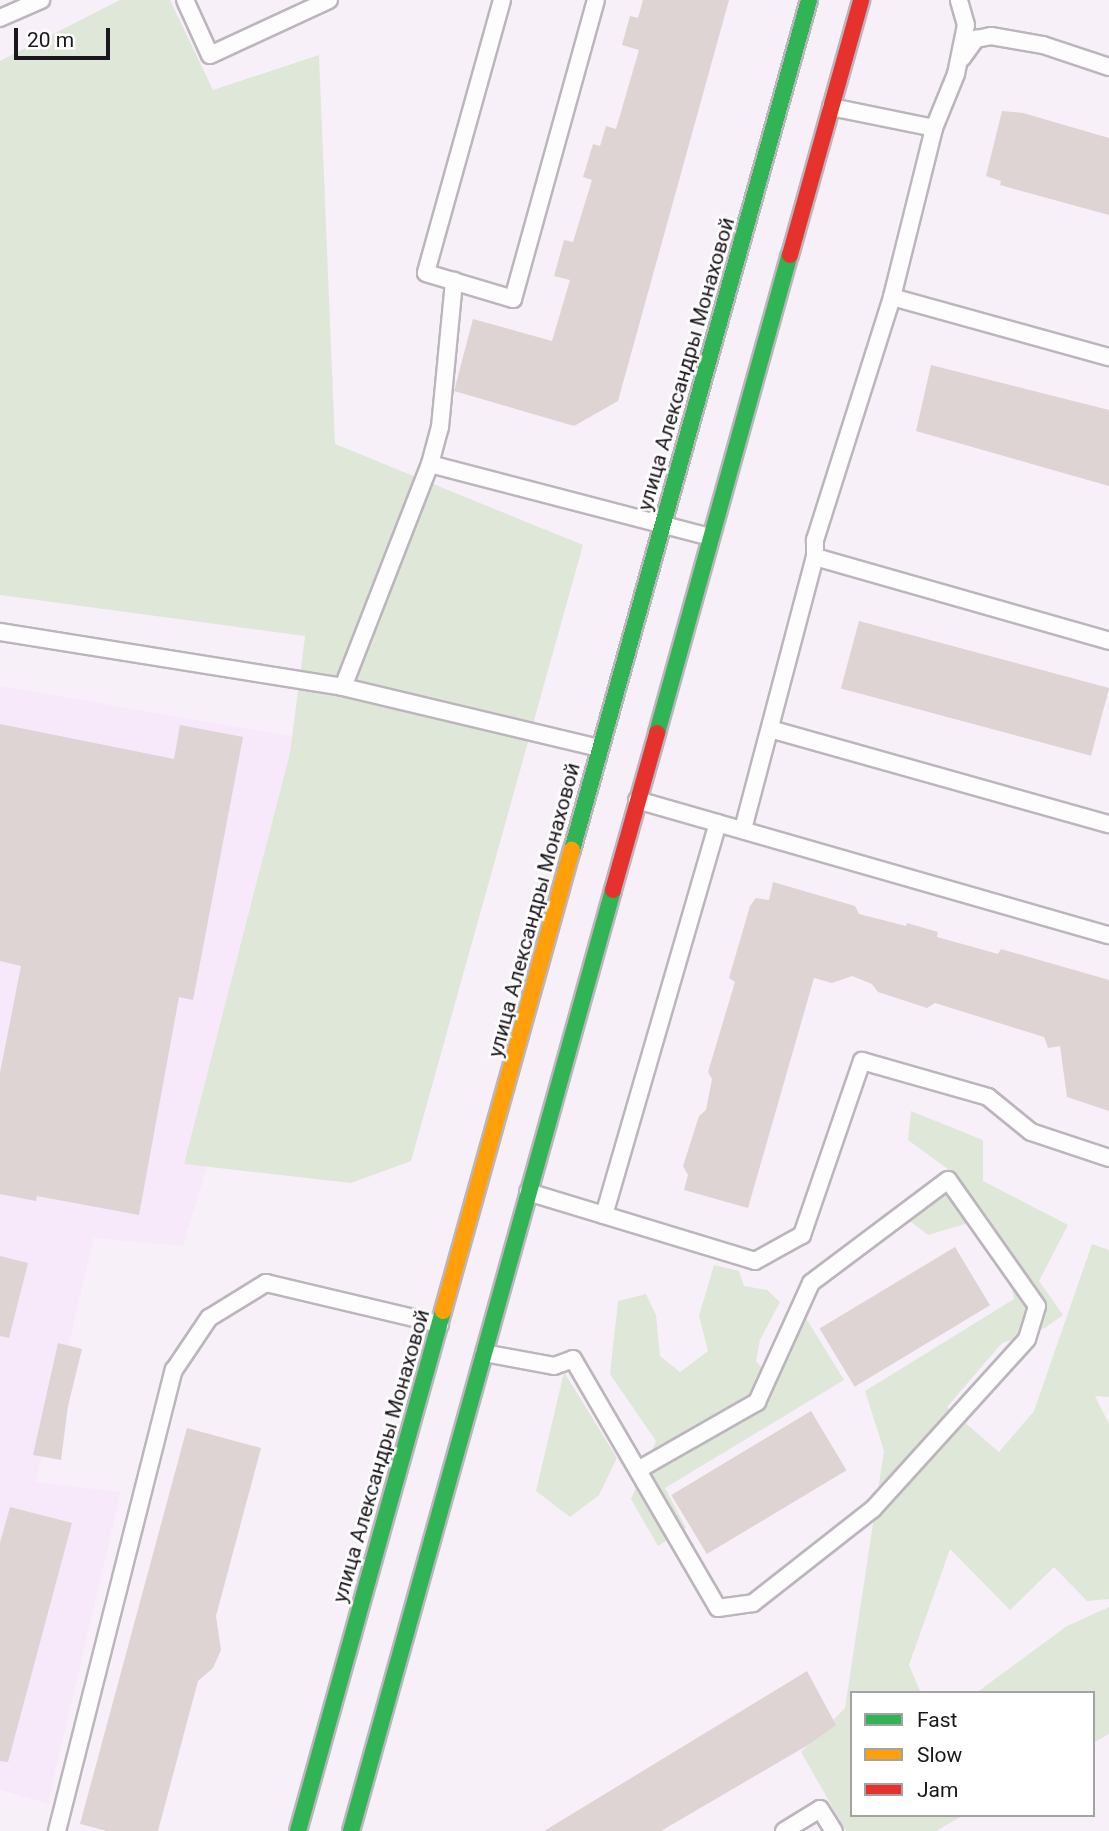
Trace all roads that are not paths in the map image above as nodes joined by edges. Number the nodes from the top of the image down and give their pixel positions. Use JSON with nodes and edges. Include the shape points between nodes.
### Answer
{"nodes":[{"id":1,"x":41,"y":0,"type":"edge"},
{"id":2,"x":185,"y":0,"type":"edge"},
{"id":3,"x":329,"y":0,"type":"edge"},
{"id":4,"x":502,"y":0,"type":"edge"},
{"id":5,"x":596,"y":0,"type":"edge"},
{"id":6,"x":809,"y":0,"type":"edge"},
{"id":7,"x":861,"y":0,"type":"edge"},
{"id":8,"x":959,"y":0,"type":"edge"},
{"id":9,"x":0,"y":18,"type":"edge"},
{"id":10,"x":1109,"y":67,"type":"edge"},
{"id":11,"x":956,"y":74,"type":"junction"},
{"id":12,"x":831,"y":107,"type":"junction"},
{"id":13,"x":934,"y":128,"type":"junction"},
{"id":14,"x":453,"y":281,"type":"junction"},
{"id":15,"x":892,"y":298,"type":"junction"},
{"id":16,"x":1109,"y":357,"type":"edge"},
{"id":17,"x":430,"y":464,"type":"junction"},
{"id":18,"x":663,"y":524,"type":"junction"},
{"id":19,"x":711,"y":537,"type":"junction"},
{"id":20,"x":814,"y":556,"type":"junction"},
{"id":21,"x":0,"y":632,"type":"edge"},
{"id":22,"x":1109,"y":641,"type":"edge"},
{"id":23,"x":343,"y":687,"type":"junction"},
{"id":24,"x":770,"y":729,"type":"junction"},
{"id":25,"x":600,"y":748,"type":"junction"},
{"id":26,"x":637,"y":800,"type":"junction"},
{"id":27,"x":718,"y":823,"type":"junction"},
{"id":28,"x":1109,"y":824,"type":"edge"},
{"id":29,"x":743,"y":829,"type":"junction"},
{"id":30,"x":1109,"y":935,"type":"edge"},
{"id":31,"x":1109,"y":1158,"type":"edge"},
{"id":32,"x":528,"y":1192,"type":"junction"},
{"id":33,"x":604,"y":1215,"type":"junction"},
{"id":34,"x":440,"y":1324,"type":"junction"},
{"id":35,"x":484,"y":1353,"type":"junction"},
{"id":36,"x":638,"y":1470,"type":"junction"},
{"id":37,"x":57,"y":1831,"type":"edge"},
{"id":38,"x":298,"y":1831,"type":"edge"},
{"id":39,"x":351,"y":1831,"type":"edge"},
{"id":40,"x":784,"y":1831,"type":"edge"},
{"id":41,"x":834,"y":1831,"type":"edge"}],
"edges":[{"from":1,"to":9,"type":"lane"},
{"from":2,"to":3,"type":"lane","via":[[210,55]]},
{"from":4,"to":14,"type":"lane","via":[[426,273]]},
{"from":5,"to":14,"type":"lane","via":[[513,299]]},
{"from":6,"to":18,"type":"main road","name":"улица Александры Монаховой"},
{"from":7,"to":12,"type":"main road"},
{"from":8,"to":11,"type":"lane","via":[[966,25]]},
{"from":10,"to":11,"type":"lane","via":[[1043,45],[991,36],[967,47]]},
{"from":11,"to":13,"type":"lane"},
{"from":12,"to":13,"type":"lane"},
{"from":12,"to":19,"type":"main road"},
{"from":13,"to":15,"type":"lane"},
{"from":14,"to":17,"type":"lane","via":[[440,427]]},
{"from":15,"to":16,"type":"lane"},
{"from":15,"to":20,"type":"lane","via":[[815,540]]},
{"from":17,"to":18,"type":"lane"},
{"from":17,"to":23,"type":"lane"},
{"from":18,"to":19,"type":"lane"},
{"from":18,"to":25,"type":"main road","name":"улица Александры Монаховой"},
{"from":19,"to":26,"type":"main road"},
{"from":20,"to":22,"type":"lane"},
{"from":20,"to":24,"type":"lane"},
{"from":21,"to":23,"type":"lane"},
{"from":23,"to":25,"type":"lane"},
{"from":24,"to":28,"type":"lane"},
{"from":24,"to":29,"type":"lane"},
{"from":25,"to":34,"type":"main road","name":"улица Александры Монаховой"},
{"from":26,"to":27,"type":"lane"},
{"from":26,"to":32,"type":"main road"},
{"from":27,"to":29,"type":"lane"},
{"from":27,"to":33,"type":"lane"},
{"from":29,"to":30,"type":"lane"},
{"from":31,"to":33,"type":"lane","via":[[1031,1132],[988,1097],[862,1061],[802,1235],[755,1261]]},
{"from":32,"to":33,"type":"lane"},
{"from":32,"to":35,"type":"main road"},
{"from":34,"to":37,"type":"lane","via":[[266,1283],[209,1318],[174,1370]]},
{"from":34,"to":38,"type":"main road","name":"улица Александры Монаховой"},
{"from":35,"to":36,"type":"lane","via":[[554,1366],[573,1359]]},
{"from":35,"to":39,"type":"main road"},
{"from":36,"to":36,"type":"lane","via":[[757,1402],[811,1283],[948,1180],[1037,1306],[1027,1339],[873,1509],[753,1603],[718,1608]]},
{"from":40,"to":41,"type":"lane","via":[[820,1810]]}]}
